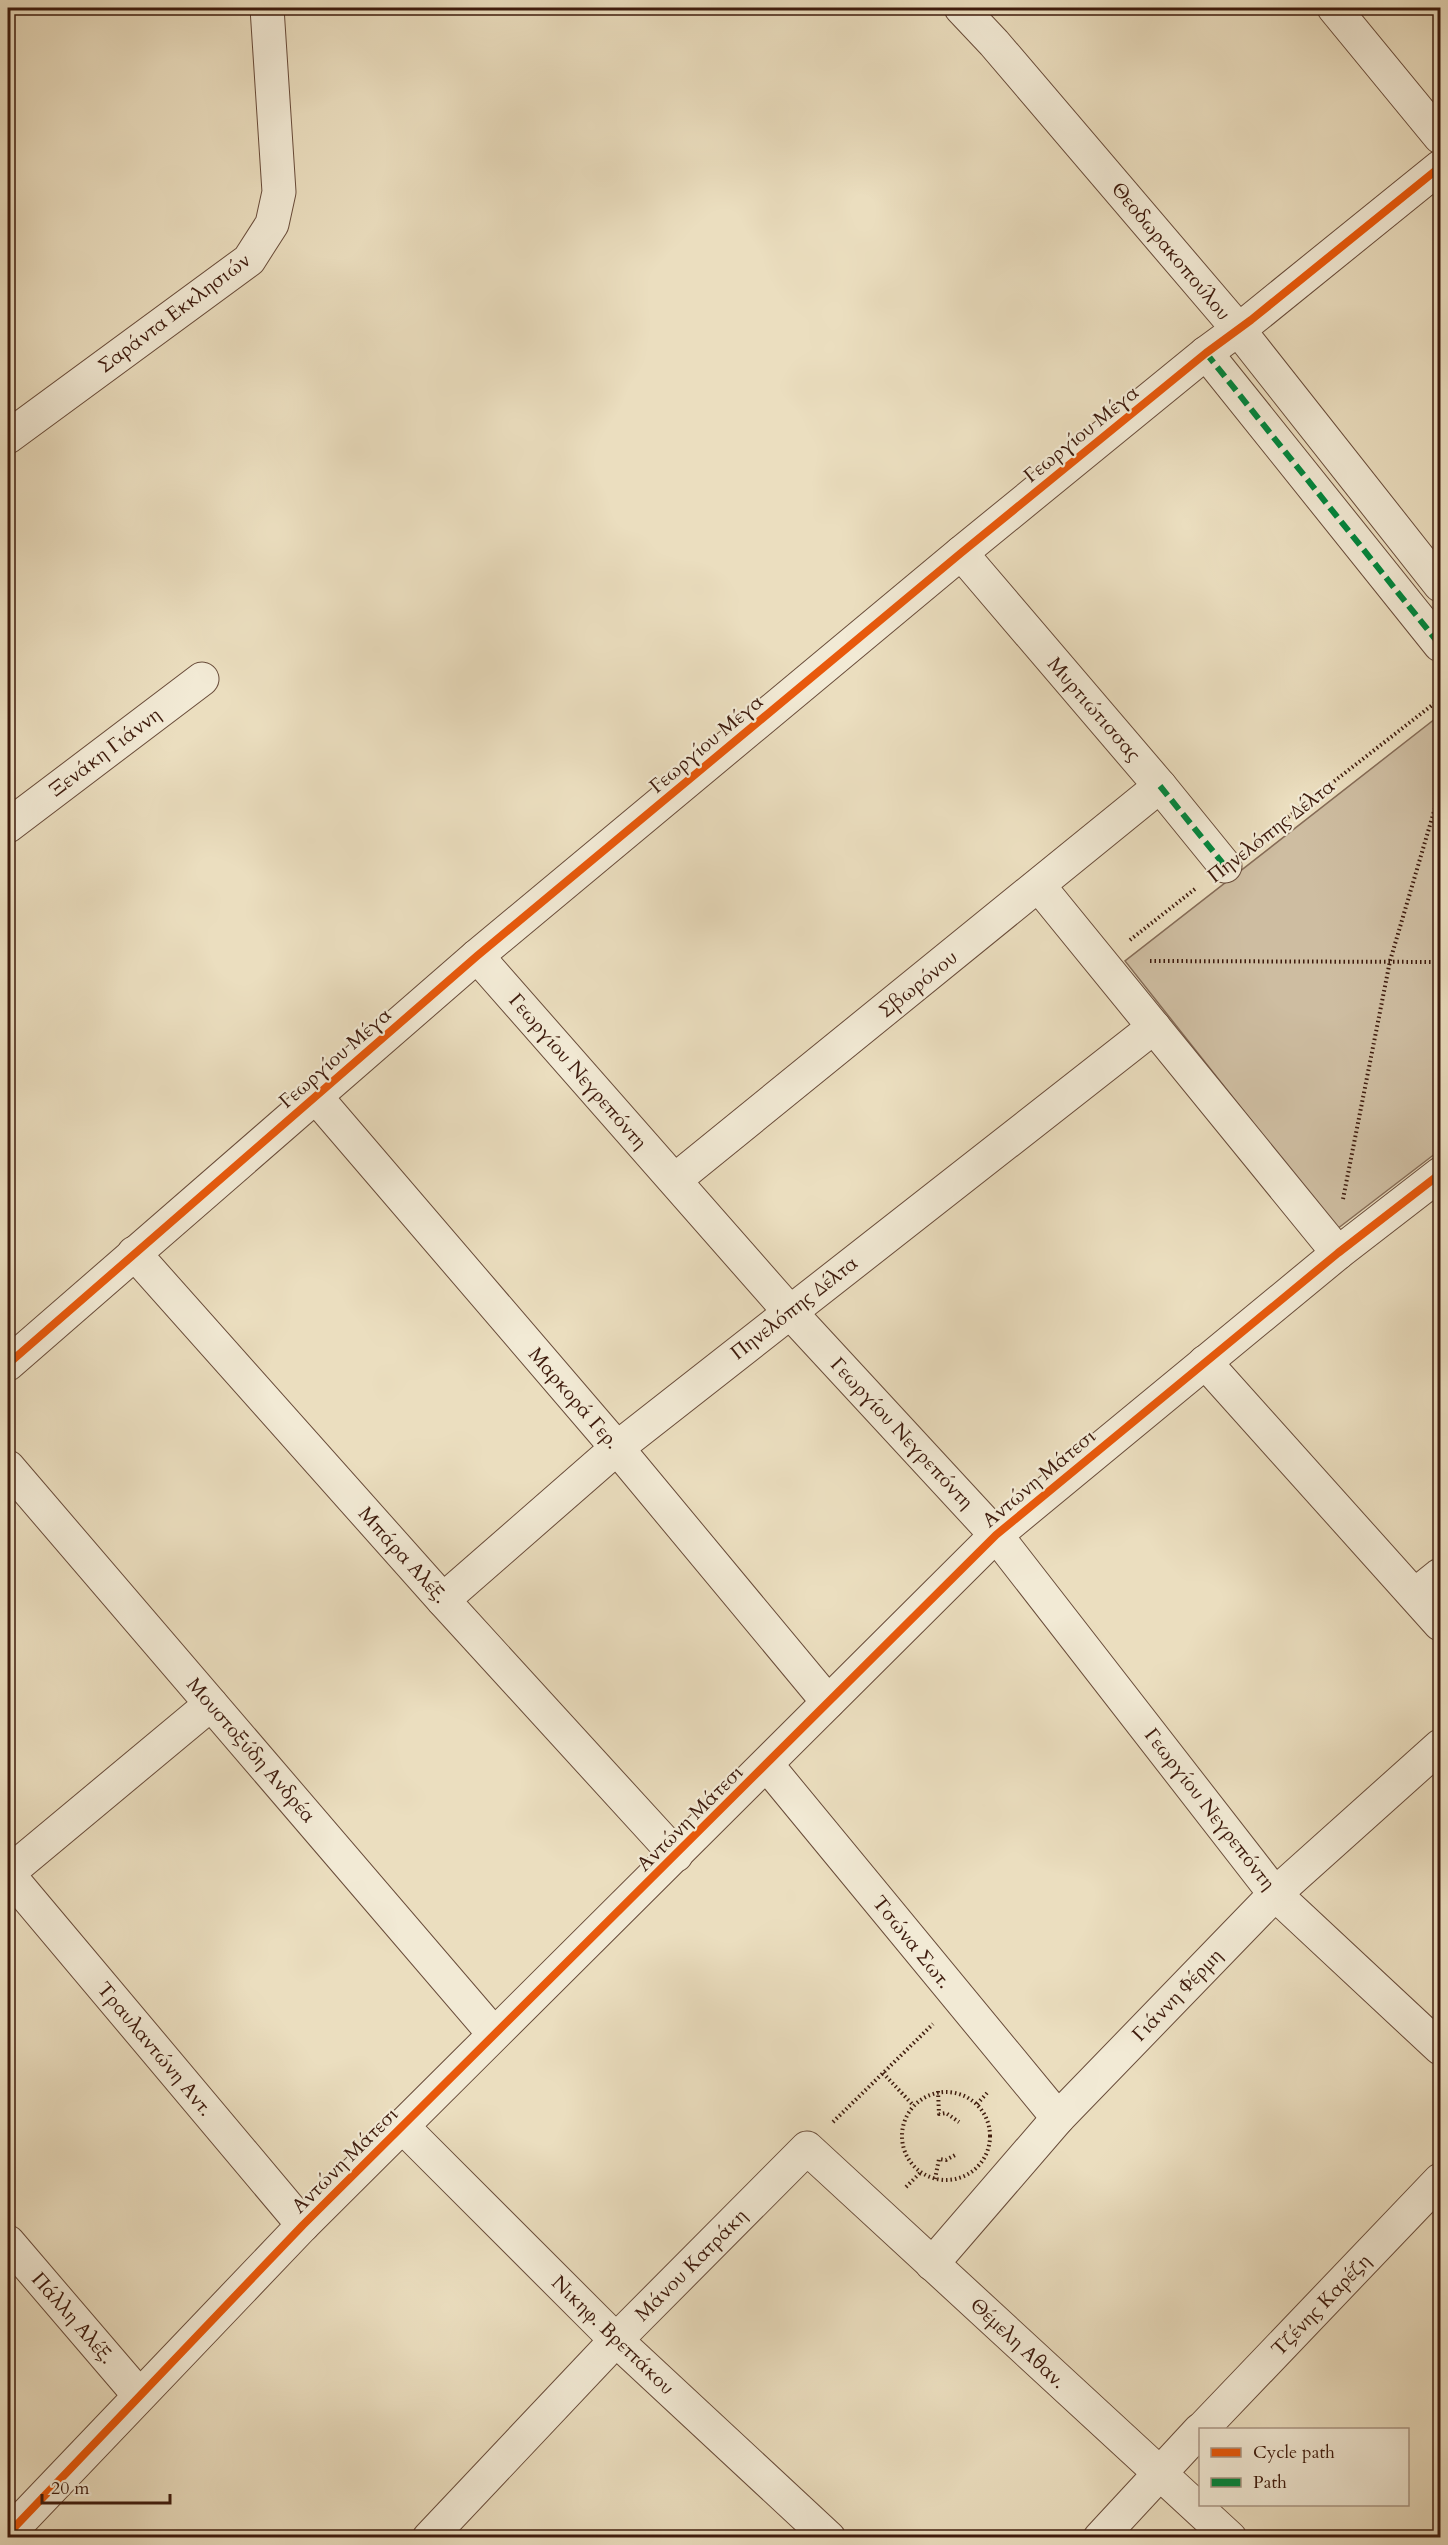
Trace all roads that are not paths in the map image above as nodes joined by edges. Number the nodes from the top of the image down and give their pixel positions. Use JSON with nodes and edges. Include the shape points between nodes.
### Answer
{"nodes":[{"id":1,"x":267,"y":8,"type":"edge"},
{"id":2,"x":961,"y":8,"type":"edge"},
{"id":3,"x":1334,"y":8,"type":"edge"},
{"id":4,"x":1440,"y":137,"type":"edge"},
{"id":5,"x":1440,"y":167,"type":"edge"},
{"id":6,"x":1238,"y":329,"type":"junction"},
{"id":7,"x":1206,"y":353,"type":"junction"},
{"id":8,"x":8,"y":437,"type":"edge"},
{"id":9,"x":961,"y":553,"type":"junction"},
{"id":10,"x":1436,"y":569,"type":"edge"},
{"id":11,"x":1440,"y":645,"type":"edge"},
{"id":12,"x":202,"y":679,"type":"dead end"},
{"id":13,"x":1160,"y":786,"type":"junction"},
{"id":14,"x":8,"y":826,"type":"edge"},
{"id":15,"x":1225,"y":866,"type":"road end"},
{"id":16,"x":1039,"y":886,"type":"junction"},
{"id":17,"x":477,"y":956,"type":"junction"},
{"id":18,"x":1154,"y":1027,"type":"junction"},
{"id":19,"x":316,"y":1097,"type":"junction"},
{"id":20,"x":1440,"y":1174,"type":"edge"},
{"id":21,"x":675,"y":1180,"type":"junction"},
{"id":22,"x":134,"y":1253,"type":"junction"},
{"id":23,"x":1338,"y":1253,"type":"junction"},
{"id":24,"x":789,"y":1311,"type":"junction"},
{"id":25,"x":1205,"y":1362,"type":"junction"},
{"id":26,"x":8,"y":1364,"type":"edge"},
{"id":27,"x":617,"y":1448,"type":"junction"},
{"id":28,"x":8,"y":1467,"type":"edge"},
{"id":29,"x":996,"y":1534,"type":"junction"},
{"id":30,"x":1440,"y":1575,"type":"edge"},
{"id":31,"x":1415,"y":1595,"type":"junction"},
{"id":32,"x":443,"y":1600,"type":"junction"},
{"id":33,"x":1440,"y":1624,"type":"edge"},
{"id":34,"x":828,"y":1702,"type":"junction"},
{"id":35,"x":211,"y":1704,"type":"junction"},
{"id":36,"x":1440,"y":1746,"type":"edge"},
{"id":37,"x":767,"y":1765,"type":"junction"},
{"id":38,"x":676,"y":1855,"type":"junction"},
{"id":39,"x":8,"y":1874,"type":"edge"},
{"id":40,"x":1275,"y":1894,"type":"junction"},
{"id":41,"x":494,"y":2034,"type":"junction"},
{"id":42,"x":1440,"y":2048,"type":"edge"},
{"id":43,"x":1058,"y":2118,"type":"junction"},
{"id":44,"x":402,"y":2126,"type":"junction"},
{"id":45,"x":807,"y":2148,"type":"joint"},
{"id":46,"x":1440,"y":2180,"type":"edge"},
{"id":47,"x":303,"y":2225,"type":"junction"},
{"id":48,"x":8,"y":2242,"type":"edge"},
{"id":49,"x":932,"y":2264,"type":"junction"},
{"id":50,"x":616,"y":2340,"type":"junction"},
{"id":51,"x":139,"y":2395,"type":"junction"},
{"id":52,"x":1203,"y":2428,"type":"edge"},
{"id":53,"x":1199,"y":2432,"type":"edge"},
{"id":54,"x":1159,"y":2472,"type":"junction"},
{"id":55,"x":8,"y":2534,"type":"edge"},
{"id":56,"x":429,"y":2538,"type":"edge"},
{"id":57,"x":830,"y":2538,"type":"edge"},
{"id":58,"x":1100,"y":2538,"type":"edge"},
{"id":59,"x":1230,"y":2538,"type":"edge"}],
"edges":[{"from":1,"to":8,"type":"street","name":"Σαράντα Εκκλησιών","via":[[279,192],[272,224],[249,260]]},
{"from":2,"to":6,"type":"street","name":"Θεοδωρακοπούλου"},
{"from":3,"to":4,"type":"street"},
{"from":5,"to":6,"type":"street","name":"Γεωργίου Μέγα"},
{"from":6,"to":7,"type":"street","name":"Γεωργίου Μέγα"},
{"from":6,"to":10,"type":"street","name":"Θεοδωρακοπούλου"},
{"from":7,"to":9,"type":"street","name":"Γεωργίου Μέγα"},
{"from":7,"to":11,"type":"street"},
{"from":9,"to":13,"type":"street","name":"Μυρτιώτισσας"},
{"from":9,"to":17,"type":"street","name":"Γεωργίου Μέγα"},
{"from":12,"to":14,"type":"street","name":"Ξενάκη Γιάννη"},
{"from":13,"to":15,"type":"street","name":"Μυρτιώτισσας"},
{"from":13,"to":16,"type":"street","name":"Σβωρόνου"},
{"from":16,"to":18,"type":"street"},
{"from":16,"to":21,"type":"street","name":"Σβωρόνου"},
{"from":17,"to":19,"type":"street","name":"Γεωργίου Μέγα"},
{"from":17,"to":21,"type":"street","name":"Γεωργίου Νεγρεπόντη"},
{"from":18,"to":23,"type":"street"},
{"from":18,"to":24,"type":"street","name":"Πηνελόπης Δέλτα"},
{"from":19,"to":22,"type":"street","name":"Γεωργίου Μέγα"},
{"from":19,"to":27,"type":"street","name":"Μαρκορά Γερ."},
{"from":20,"to":23,"type":"street","name":"Αντώνη Μάτεσι"},
{"from":21,"to":24,"type":"street","name":"Γεωργίου Νεγρεπόντη"},
{"from":22,"to":26,"type":"street","name":"Γεωργίου Μέγα"},
{"from":22,"to":32,"type":"street","name":"Μπάρα Αλέξ."},
{"from":23,"to":25,"type":"street","name":"Αντώνη Μάτεσι"},
{"from":24,"to":27,"type":"street","name":"Πηνελόπης Δέλτα"},
{"from":24,"to":29,"type":"street","name":"Γεωργίου Νεγρεπόντη"},
{"from":25,"to":29,"type":"street","name":"Αντώνη Μάτεσι"},
{"from":25,"to":31,"type":"street"},
{"from":27,"to":32,"type":"street","name":"Πηνελόπης Δέλτα"},
{"from":27,"to":34,"type":"street","name":"Μαρκορά Γερ."},
{"from":28,"to":35,"type":"street","name":"Μουστοξύδη Ανδρέα"},
{"from":29,"to":34,"type":"street","name":"Αντώνη Μάτεσι"},
{"from":29,"to":40,"type":"street","name":"Γεωργίου Νεγρεπόντη"},
{"from":30,"to":31,"type":"street"},
{"from":31,"to":33,"type":"street"},
{"from":32,"to":38,"type":"street","name":"Μπάρα Αλέξ."},
{"from":34,"to":37,"type":"street","name":"Αντώνη Μάτεσι"},
{"from":35,"to":39,"type":"street"},
{"from":35,"to":41,"type":"street","name":"Μουστοξύδη Ανδρέα"},
{"from":36,"to":40,"type":"street","name":"Γιάννη Φέρμη"},
{"from":37,"to":38,"type":"street","name":"Αντώνη Μάτεσι"},
{"from":37,"to":43,"type":"street","name":"Τσώνα Σωτ."},
{"from":38,"to":41,"type":"street","name":"Αντώνη Μάτεσι"},
{"from":39,"to":47,"type":"street","name":"Τραυλαντώνη Αντ."},
{"from":40,"to":42,"type":"street","name":"Γεωργίου Νεγρεπόντη"},
{"from":40,"to":43,"type":"street","name":"Γιάννη Φέρμη"},
{"from":41,"to":44,"type":"street","name":"Αντώνη Μάτεσι"},
{"from":43,"to":49,"type":"street","name":"Γιάννη Φέρμη"},
{"from":44,"to":47,"type":"street","name":"Αντώνη Μάτεσι"},
{"from":44,"to":50,"type":"street","name":"Νικηφ. Βρεττάκου"},
{"from":45,"to":49,"type":"street","name":"Θέμελη Αθαν."},
{"from":45,"to":50,"type":"street","name":"Μάνου Κατράκη"},
{"from":46,"to":52,"type":"street","name":"Τζένης Καρέζη"},
{"from":47,"to":51,"type":"street","name":"Αντώνη Μάτεσι"},
{"from":48,"to":51,"type":"street","name":"Πάλλη Αλέξ."},
{"from":49,"to":54,"type":"street","name":"Θέμελη Αθαν."},
{"from":50,"to":56,"type":"street","name":"Μάνου Κατράκη"},
{"from":50,"to":57,"type":"street","name":"Νικηφ. Βρεττάκου"},
{"from":51,"to":55,"type":"street","name":"Αντώνη Μάτεσι"},
{"from":53,"to":54,"type":"street","name":"Τζένης Καρέζη"},
{"from":54,"to":58,"type":"street","name":"Τζένης Καρέζη"},
{"from":54,"to":59,"type":"street","name":"Θέμελη Αθαν."}]}
